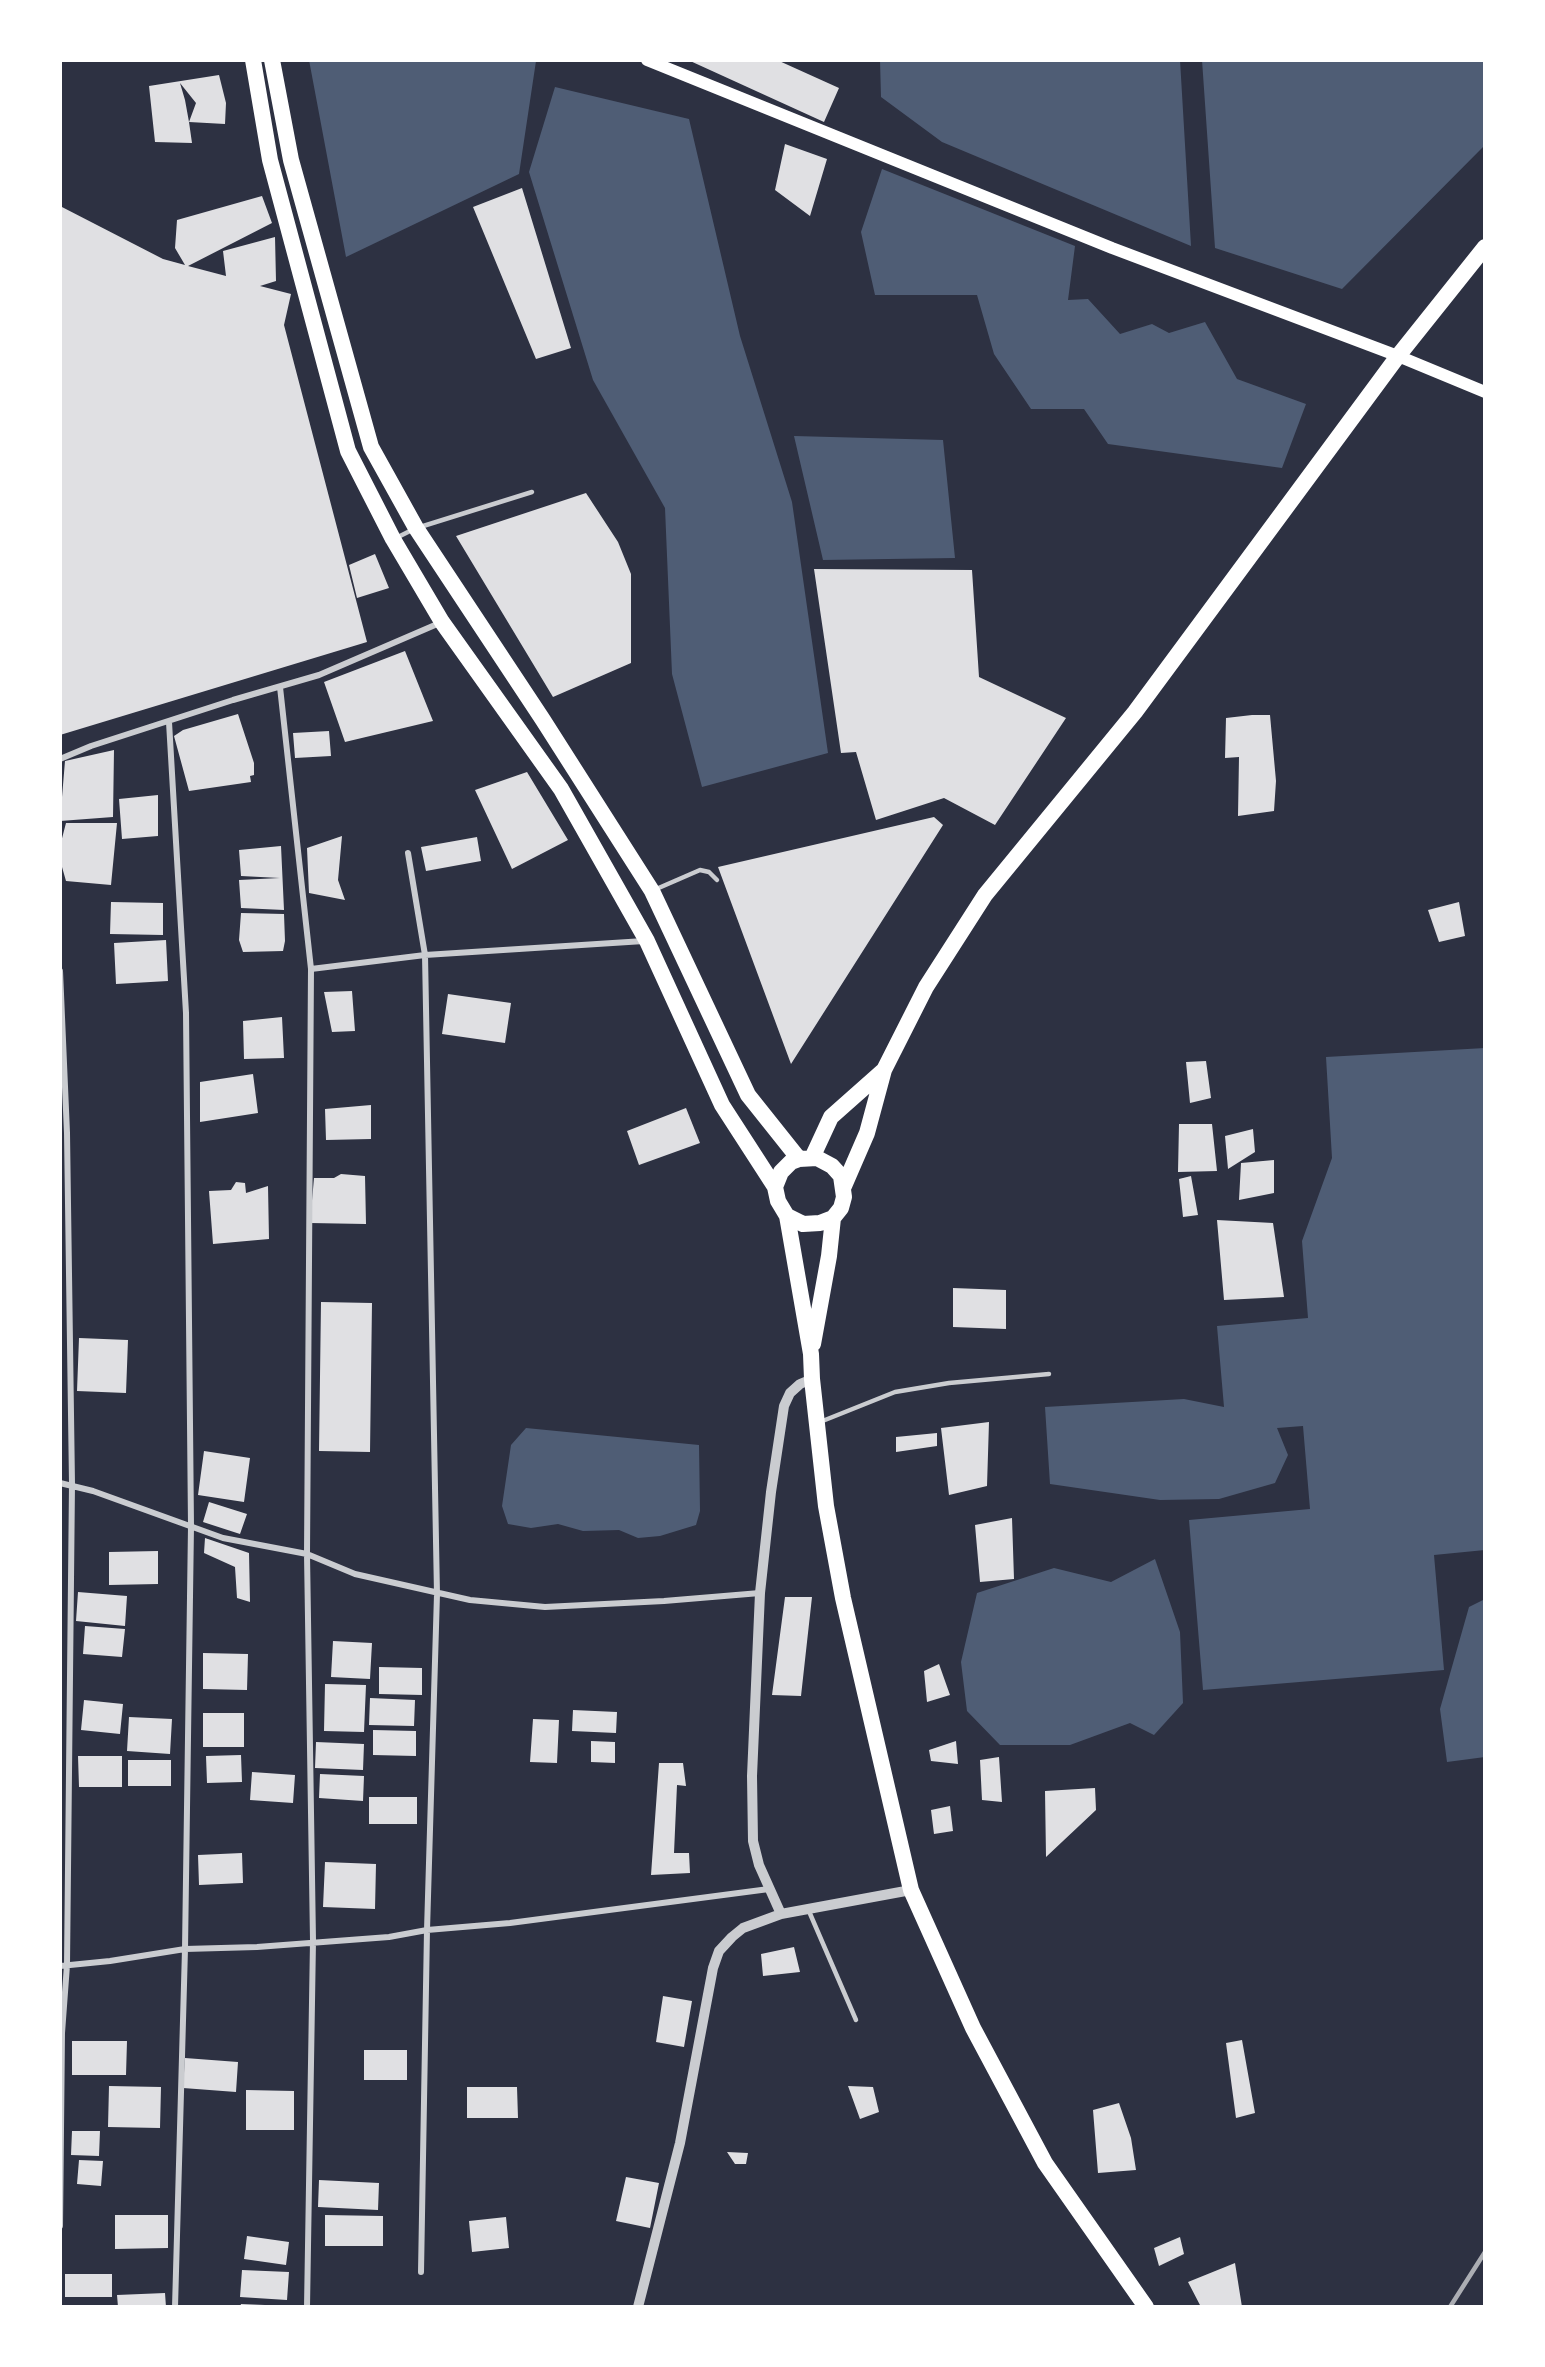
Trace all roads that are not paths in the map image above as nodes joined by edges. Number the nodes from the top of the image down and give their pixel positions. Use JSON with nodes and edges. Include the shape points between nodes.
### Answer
{"nodes":[{"id":1,"x":253,"y":60,"type":"edge"},
{"id":2,"x":272,"y":60,"type":"edge"},
{"id":3,"x":647,"y":60,"type":"edge"},
{"id":4,"x":1485,"y":248,"type":"edge"},
{"id":5,"x":1398,"y":356,"type":"junction"},
{"id":6,"x":1485,"y":392,"type":"edge"},
{"id":7,"x":371,"y":447,"type":"junction"},
{"id":8,"x":348,"y":451,"type":"junction"},
{"id":9,"x":532,"y":492,"type":"dead end"},
{"id":10,"x":416,"y":528,"type":"junction"},
{"id":11,"x":393,"y":539,"type":"junction"},
{"id":12,"x":442,"y":622,"type":"junction"},
{"id":13,"x":280,"y":687,"type":"junction"},
{"id":14,"x":543,"y":720,"type":"junction"},
{"id":15,"x":169,"y":722,"type":"junction"},
{"id":16,"x":521,"y":733,"type":"junction"},
{"id":17,"x":60,"y":759,"type":"edge"},
{"id":18,"x":408,"y":853,"type":"dead end"},
{"id":19,"x":717,"y":880,"type":"dead end"},
{"id":20,"x":652,"y":891,"type":"junction"},
{"id":21,"x":647,"y":941,"type":"junction"},
{"id":22,"x":425,"y":955,"type":"junction"},
{"id":23,"x":310,"y":969,"type":"junction"},
{"id":24,"x":60,"y":971,"type":"edge"},
{"id":25,"x":884,"y":1070,"type":"junction"},
{"id":26,"x":748,"y":1095,"type":"junction"},
{"id":27,"x":722,"y":1105,"type":"junction"},
{"id":28,"x":806,"y":1158,"type":"junction"},
{"id":29,"x":844,"y":1186,"type":"junction"},
{"id":30,"x":775,"y":1187,"type":"junction"},
{"id":31,"x":788,"y":1216,"type":"junction"},
{"id":32,"x":833,"y":1218,"type":"junction"},
{"id":33,"x":811,"y":1354,"type":"junction"},
{"id":34,"x":1049,"y":1374,"type":"dead end"},
{"id":35,"x":812,"y":1379,"type":"junction"},
{"id":36,"x":818,"y":1423,"type":"junction"},
{"id":37,"x":60,"y":1483,"type":"edge"},
{"id":38,"x":72,"y":1484,"type":"junction"},
{"id":39,"x":191,"y":1526,"type":"junction"},
{"id":40,"x":307,"y":1554,"type":"junction"},
{"id":41,"x":760,"y":1593,"type":"junction"},
{"id":42,"x":437,"y":1594,"type":"junction"},
{"id":43,"x":769,"y":1889,"type":"junction"},
{"id":44,"x":911,"y":1890,"type":"junction"},
{"id":45,"x":808,"y":1909,"type":"junction"},
{"id":46,"x":781,"y":1914,"type":"junction"},
{"id":47,"x":427,"y":1930,"type":"junction"},
{"id":48,"x":314,"y":1941,"type":"junction"},
{"id":49,"x":185,"y":1949,"type":"junction"},
{"id":50,"x":64,"y":1965,"type":"edge"},
{"id":51,"x":856,"y":2020,"type":"dead end"},
{"id":52,"x":60,"y":2226,"type":"edge"},
{"id":53,"x":422,"y":2272,"type":"dead end"},
{"id":54,"x":175,"y":2307,"type":"edge"},
{"id":55,"x":307,"y":2307,"type":"edge"},
{"id":56,"x":638,"y":2307,"type":"edge"},
{"id":57,"x":1146,"y":2307,"type":"edge"}],
"edges":[{"from":1,"to":8,"type":"highway","via":[[270,160]]},
{"from":2,"to":7,"type":"highway","via":[[291,160]]},
{"from":3,"to":5,"type":"main road","via":[[1112,248]]},
{"from":4,"to":5,"type":"highway"},
{"from":5,"to":6,"type":"main road"},
{"from":5,"to":25,"type":"highway","via":[[1135,712],[985,895],[926,987]]},
{"from":7,"to":8,"type":"highway"},
{"from":7,"to":10,"type":"highway"},
{"from":8,"to":11,"type":"highway"},
{"from":9,"to":10,"type":"lane"},
{"from":10,"to":11,"type":"lane"},
{"from":10,"to":14,"type":"highway"},
{"from":11,"to":12,"type":"highway"},
{"from":12,"to":13,"type":"street","via":[[318,675]]},
{"from":12,"to":16,"type":"highway"},
{"from":13,"to":15,"type":"street"},
{"from":13,"to":23,"type":"street"},
{"from":14,"to":16,"type":"highway"},
{"from":14,"to":20,"type":"highway"},
{"from":15,"to":17,"type":"street"},
{"from":15,"to":39,"type":"street","via":[[186,1013]]},
{"from":16,"to":21,"type":"highway","via":[[561,789]]},
{"from":18,"to":22,"type":"street"},
{"from":19,"to":20,"type":"lane","via":[[700,870]]},
{"from":20,"to":26,"type":"highway"},
{"from":21,"to":22,"type":"street"},
{"from":21,"to":27,"type":"highway"},
{"from":22,"to":23,"type":"street"},
{"from":22,"to":42,"type":"street"},
{"from":23,"to":40,"type":"street"},
{"from":24,"to":38,"type":"street"},
{"from":25,"to":28,"type":"highway","via":[[831,1117]]},
{"from":25,"to":29,"type":"highway","via":[[867,1133]]},
{"from":26,"to":27,"type":"highway"},
{"from":26,"to":28,"type":"highway"},
{"from":27,"to":30,"type":"highway"},
{"from":28,"to":29,"type":"highway","via":[[817,1158],[832,1166]]},
{"from":28,"to":30,"type":"highway","via":[[791,1162],[781,1172]]},
{"from":29,"to":32,"type":"highway","via":[[842,1208]]},
{"from":30,"to":31,"type":"highway"},
{"from":31,"to":32,"type":"highway","via":[[803,1224]]},
{"from":31,"to":33,"type":"highway"},
{"from":32,"to":33,"type":"highway"},
{"from":33,"to":35,"type":"highway"},
{"from":34,"to":36,"type":"lane","via":[[895,1392]]},
{"from":35,"to":36,"type":"highway"},
{"from":35,"to":41,"type":"street","via":[[790,1393],[784,1406]]},
{"from":36,"to":44,"type":"highway","via":[[826,1506],[843,1598]]},
{"from":37,"to":38,"type":"street"},
{"from":38,"to":39,"type":"street"},
{"from":38,"to":50,"type":"street"},
{"from":39,"to":40,"type":"street","via":[[223,1538]]},
{"from":39,"to":49,"type":"street"},
{"from":40,"to":42,"type":"street","via":[[355,1574]]},
{"from":40,"to":48,"type":"street"},
{"from":41,"to":42,"type":"street","via":[[545,1606]]},
{"from":41,"to":43,"type":"street","via":[[752,1765],[753,1841]]},
{"from":42,"to":47,"type":"street"},
{"from":43,"to":46,"type":"street"},
{"from":43,"to":47,"type":"street"},
{"from":44,"to":45,"type":"street"},
{"from":44,"to":57,"type":"highway","via":[[973,2028],[1045,2163]]},
{"from":45,"to":46,"type":"street"},
{"from":45,"to":51,"type":"lane"},
{"from":46,"to":56,"type":"street","via":[[743,1928],[719,1951],[680,2143]]},
{"from":47,"to":48,"type":"street","via":[[389,1937]]},
{"from":47,"to":53,"type":"street"},
{"from":48,"to":49,"type":"street"},
{"from":48,"to":55,"type":"street"},
{"from":49,"to":50,"type":"street"},
{"from":49,"to":54,"type":"street"},
{"from":50,"to":52,"type":"street"}]}
